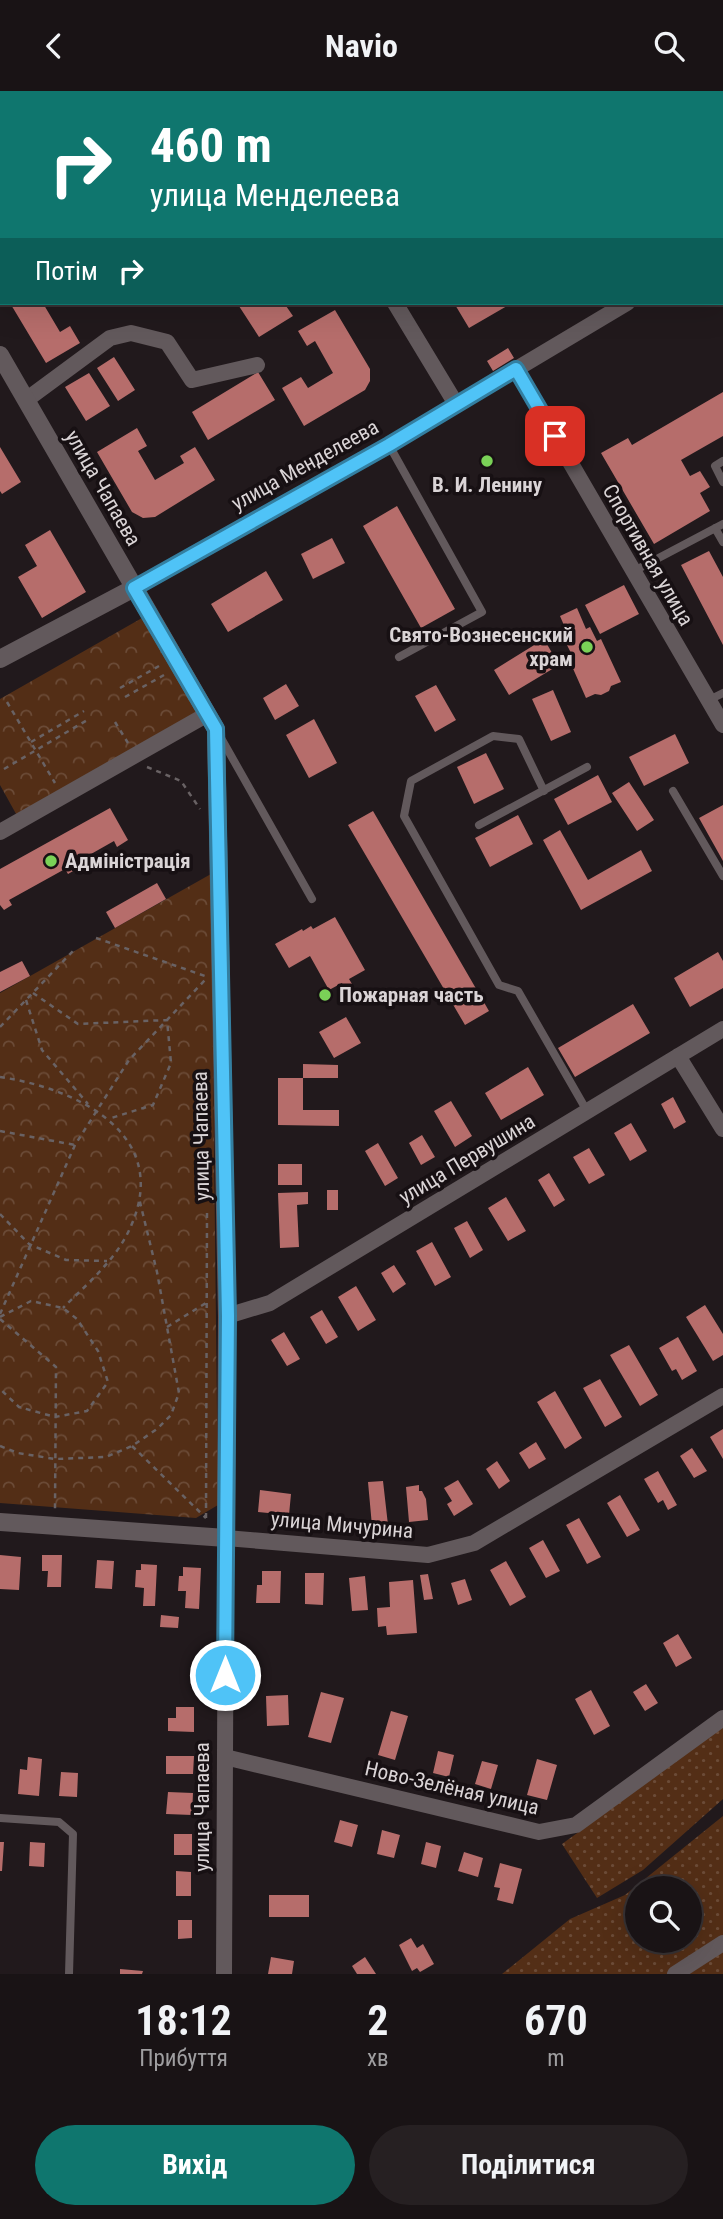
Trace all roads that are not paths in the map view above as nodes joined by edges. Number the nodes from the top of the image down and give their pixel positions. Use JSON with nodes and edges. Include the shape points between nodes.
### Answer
{"nodes":[{"id":1,"x":396,"y":305,"type":"edge"},
{"id":2,"x":624,"y":305,"type":"edge"},
{"id":3,"x":0,"y":355,"type":"edge"},
{"id":4,"x":257,"y":365,"type":"dead end"},
{"id":5,"x":516,"y":369,"type":"junction"},
{"id":6,"x":26,"y":400,"type":"junction"},
{"id":7,"x":456,"y":404,"type":"junction"},
{"id":8,"x":389,"y":445,"type":"junction"},
{"id":9,"x":723,"y":461,"type":"edge"},
{"id":10,"x":723,"y":482,"type":"edge"},
{"id":11,"x":719,"y":526,"type":"edge"},
{"id":12,"x":723,"y":542,"type":"edge"},
{"id":13,"x":634,"y":571,"type":"junction"},
{"id":14,"x":134,"y":588,"type":"junction"},
{"id":15,"x":399,"y":657,"type":"dead end"},
{"id":16,"x":0,"y":659,"type":"edge"},
{"id":17,"x":716,"y":696,"type":"edge"},
{"id":18,"x":211,"y":722,"type":"junction"},
{"id":19,"x":723,"y":725,"type":"edge"},
{"id":20,"x":587,"y":767,"type":"dead end"},
{"id":21,"x":544,"y":791,"type":"junction"},
{"id":22,"x":673,"y":791,"type":"dead end"},
{"id":23,"x":479,"y":825,"type":"dead end"},
{"id":24,"x":0,"y":832,"type":"edge"},
{"id":25,"x":723,"y":876,"type":"edge"},
{"id":26,"x":312,"y":899,"type":"dead end"},
{"id":27,"x":723,"y":1029,"type":"edge"},
{"id":28,"x":678,"y":1056,"type":"junction"},
{"id":29,"x":587,"y":1111,"type":"junction"},
{"id":30,"x":723,"y":1129,"type":"edge"},
{"id":31,"x":228,"y":1316,"type":"junction"},
{"id":32,"x":723,"y":1396,"type":"edge"},
{"id":33,"x":0,"y":1522,"type":"edge"},
{"id":34,"x":226,"y":1538,"type":"junction"},
{"id":35,"x":723,"y":1718,"type":"edge"},
{"id":36,"x":225,"y":1757,"type":"junction"},
{"id":37,"x":0,"y":1818,"type":"edge"},
{"id":38,"x":723,"y":1943,"type":"edge"},
{"id":39,"x":69,"y":1974,"type":"edge"},
{"id":40,"x":224,"y":1974,"type":"edge"},
{"id":41,"x":675,"y":1974,"type":"edge"}],
"edges":[{"from":1,"to":7,"type":"street"},
{"from":2,"to":5,"type":"street","name":"улица Менделеева"},
{"from":3,"to":6,"type":"main road","name":"улица Чапаева"},
{"from":4,"to":6,"type":"street","via":[[192,380],[167,342],[131,333],[110,338]]},
{"from":5,"to":7,"type":"street","name":"улица Менделеева"},
{"from":5,"to":13,"type":"street","name":"Спортивная улица"},
{"from":6,"to":14,"type":"main road","name":"улица Чапаева"},
{"from":7,"to":8,"type":"street","name":"улица Менделеева"},
{"from":8,"to":14,"type":"street","name":"улица Менделеева"},
{"from":8,"to":15,"type":"lane","via":[[482,612]]},
{"from":9,"to":10,"type":"lane","via":[[715,466]]},
{"from":11,"to":12,"type":"lane"},
{"from":11,"to":13,"type":"lane"},
{"from":13,"to":17,"type":"street","name":"Спортивная улица"},
{"from":14,"to":16,"type":"main road","name":"улица Менделеева"},
{"from":14,"to":18,"type":"main road","name":"улица Чапаева"},
{"from":17,"to":19,"type":"street","name":"Спортивная улица"},
{"from":18,"to":24,"type":"street","via":[[135,755]]},
{"from":18,"to":26,"type":"lane"},
{"from":18,"to":31,"type":"main road","name":"улица Чапаева"},
{"from":20,"to":21,"type":"lane"},
{"from":21,"to":23,"type":"lane"},
{"from":21,"to":29,"type":"lane","via":[[519,739],[493,736],[411,781],[404,816],[499,985],[518,991]]},
{"from":22,"to":25,"type":"lane"},
{"from":27,"to":28,"type":"street","name":"улица Первушина"},
{"from":28,"to":29,"type":"street","name":"улица Первушина"},
{"from":28,"to":30,"type":"street"},
{"from":29,"to":31,"type":"street","name":"улица Первушина","via":[[270,1303]]},
{"from":31,"to":34,"type":"main road","name":"улица Чапаева"},
{"from":32,"to":34,"type":"street","name":"улица Мичурина","via":[[474,1543],[428,1555]]},
{"from":33,"to":34,"type":"main road","name":"улица Мичурина"},
{"from":34,"to":36,"type":"street","name":"улица Чапаева"},
{"from":35,"to":36,"type":"street","name":"Ново-Зелёная улица","via":[[576,1825],[539,1832]]},
{"from":36,"to":40,"type":"street","name":"улица Чапаева"},
{"from":37,"to":39,"type":"lane","via":[[59,1822],[73,1834]]},
{"from":38,"to":41,"type":"street"}]}
